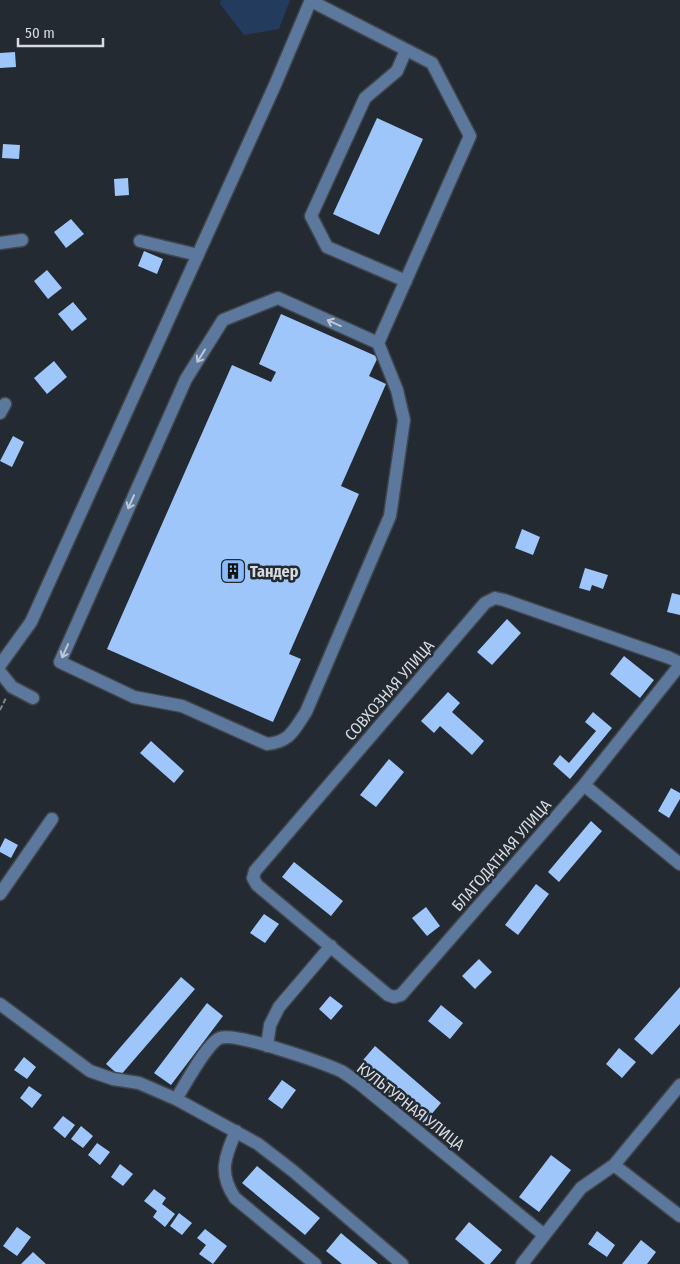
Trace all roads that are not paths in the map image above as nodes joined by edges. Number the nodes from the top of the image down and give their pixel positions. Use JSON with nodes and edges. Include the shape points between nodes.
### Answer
{"nodes":[{"id":1,"x":311,"y":1,"type":"edge"},
{"id":2,"x":406,"y":50,"type":"junction"},
{"id":3,"x":22,"y":240,"type":"dead end"},
{"id":4,"x":140,"y":241,"type":"dead end"},
{"id":5,"x":0,"y":243,"type":"edge"},
{"id":6,"x":198,"y":255,"type":"junction"},
{"id":7,"x":406,"y":281,"type":"junction"},
{"id":8,"x":378,"y":343,"type":"junction"},
{"id":9,"x":680,"y":664,"type":"edge"},
{"id":10,"x":0,"y":665,"type":"edge"},
{"id":11,"x":0,"y":672,"type":"edge"},
{"id":12,"x":33,"y":698,"type":"dead end"},
{"id":13,"x":584,"y":785,"type":"junction"},
{"id":14,"x":52,"y":820,"type":"dead end"},
{"id":15,"x":680,"y":864,"type":"edge"},
{"id":16,"x":0,"y":894,"type":"edge"},
{"id":17,"x":331,"y":946,"type":"junction"},
{"id":18,"x":0,"y":1004,"type":"edge"},
{"id":19,"x":267,"y":1046,"type":"junction"},
{"id":20,"x":680,"y":1085,"type":"edge"},
{"id":21,"x":176,"y":1099,"type":"junction"},
{"id":22,"x":236,"y":1131,"type":"junction"},
{"id":23,"x":614,"y":1165,"type":"junction"},
{"id":24,"x":680,"y":1216,"type":"edge"},
{"id":25,"x":544,"y":1235,"type":"junction"},
{"id":26,"x":315,"y":1264,"type":"edge"},
{"id":27,"x":402,"y":1264,"type":"edge"},
{"id":28,"x":522,"y":1264,"type":"edge"}],
"edges":[{"from":1,"to":2,"type":"street"},
{"from":1,"to":6,"type":"street"},
{"from":2,"to":7,"type":"street","via":[[432,63],[470,136]]},
{"from":2,"to":7,"type":"street","via":[[397,71],[365,98],[311,216],[327,247]]},
{"from":3,"to":5,"type":"street"},
{"from":4,"to":6,"type":"street"},
{"from":6,"to":10,"type":"street","via":[[31,622]]},
{"from":7,"to":8,"type":"street"},
{"from":8,"to":8,"type":"street","one_way":true,"via":[[278,298],[223,320],[186,380],[60,662],[134,697],[182,706],[267,744],[278,743],[290,736],[306,712],[390,516],[404,420],[397,390]]},
{"from":9,"to":13,"type":"street","name":"БЛАГОДАТНАЯ УЛИЦА"},
{"from":9,"to":17,"type":"street","name":"СОВХОЗНАЯ УЛИЦА","via":[[504,600],[495,598],[485,603],[255,871],[253,878],[257,885]]},
{"from":11,"to":12,"type":"street","via":[[12,688]]},
{"from":13,"to":15,"type":"street"},
{"from":13,"to":17,"type":"street","name":"БЛАГОДАТНАЯ УЛИЦА","via":[[401,995],[388,995]]},
{"from":14,"to":16,"type":"street"},
{"from":17,"to":19,"type":"street","via":[[278,1007],[270,1025]]},
{"from":18,"to":21,"type":"street","via":[[90,1071],[113,1079],[139,1082]]},
{"from":19,"to":21,"type":"street","name":"КУЛЬТУРНАЯ УЛИЦА","via":[[221,1037],[211,1045]]},
{"from":19,"to":25,"type":"street","name":"КУЛЬТУРНАЯ УЛИЦА","via":[[341,1072],[360,1084]]},
{"from":20,"to":23,"type":"street"},
{"from":21,"to":22,"type":"street"},
{"from":22,"to":26,"type":"street","via":[[227,1151],[226,1186],[235,1198]]},
{"from":22,"to":27,"type":"street","via":[[293,1171]]},
{"from":23,"to":24,"type":"street"},
{"from":23,"to":25,"type":"street","via":[[581,1188]]},
{"from":25,"to":28,"type":"street"}]}
